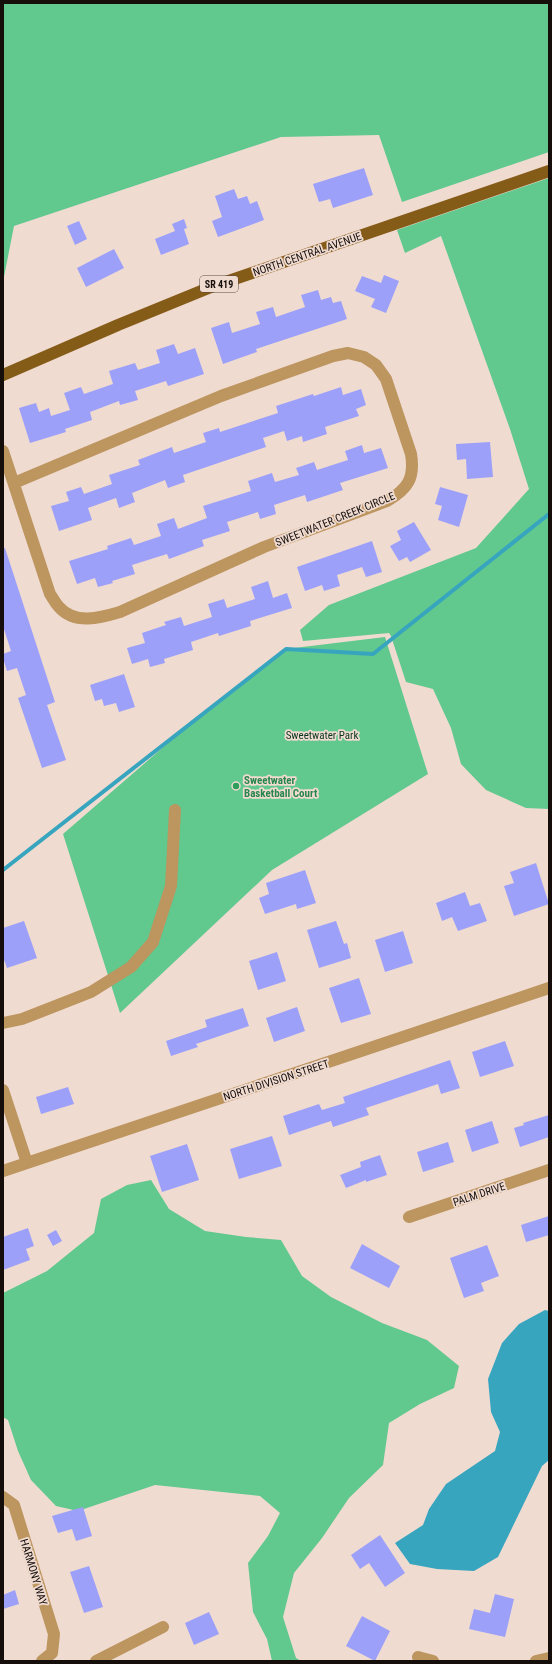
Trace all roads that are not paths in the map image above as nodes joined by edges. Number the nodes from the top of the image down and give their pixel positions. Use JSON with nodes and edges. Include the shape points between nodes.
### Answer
{"nodes":[{"id":1,"x":549,"y":172,"type":"edge"},
{"id":2,"x":3,"y":375,"type":"edge"},
{"id":3,"x":3,"y":451,"type":"edge"},
{"id":4,"x":14,"y":483,"type":"junction"},
{"id":5,"x":175,"y":810,"type":"dead end"},
{"id":6,"x":549,"y":988,"type":"edge"},
{"id":7,"x":3,"y":1023,"type":"edge"},
{"id":8,"x":3,"y":1090,"type":"edge"},
{"id":9,"x":27,"y":1163,"type":"junction"},
{"id":10,"x":549,"y":1170,"type":"edge"},
{"id":11,"x":3,"y":1171,"type":"edge"},
{"id":12,"x":408,"y":1217,"type":"dead end"},
{"id":13,"x":3,"y":1497,"type":"edge"},
{"id":14,"x":163,"y":1627,"type":"dead end"},
{"id":15,"x":418,"y":1657,"type":"dead end"},
{"id":16,"x":549,"y":1658,"type":"edge"},
{"id":17,"x":42,"y":1661,"type":"edge"},
{"id":18,"x":96,"y":1661,"type":"edge"},
{"id":19,"x":433,"y":1661,"type":"edge"},
{"id":20,"x":536,"y":1661,"type":"edge"}],
"edges":[{"from":1,"to":2,"type":"main road","name":"NORTH CENTRAL AVENUE","number":"SR 419","via":[[211,287]]},
{"from":3,"to":4,"type":"street","name":"SWEETWATER CREEK CIRCLE"},
{"from":4,"to":4,"type":"street","name":"SWEETWATER CREEK CIRCLE","via":[[50,594],[59,607],[71,616],[86,619],[102,618],[120,612],[264,547],[387,500],[401,493],[409,482],[413,466],[386,379],[376,365],[364,357],[348,353],[221,396]]},
{"from":5,"to":7,"type":"street","via":[[172,886],[153,942],[131,967],[91,992],[22,1019]]},
{"from":6,"to":9,"type":"street","name":"NORTH DIVISION STREET"},
{"from":8,"to":9,"type":"street"},
{"from":9,"to":11,"type":"street","name":"NORTH DIVISION STREET"},
{"from":10,"to":12,"type":"street","name":"PALM DRIVE"},
{"from":13,"to":17,"type":"street","name":"HARMONY WAY","via":[[14,1505],[54,1634],[52,1653]]},
{"from":14,"to":18,"type":"street"},
{"from":15,"to":19,"type":"street"},
{"from":16,"to":20,"type":"street"}]}
